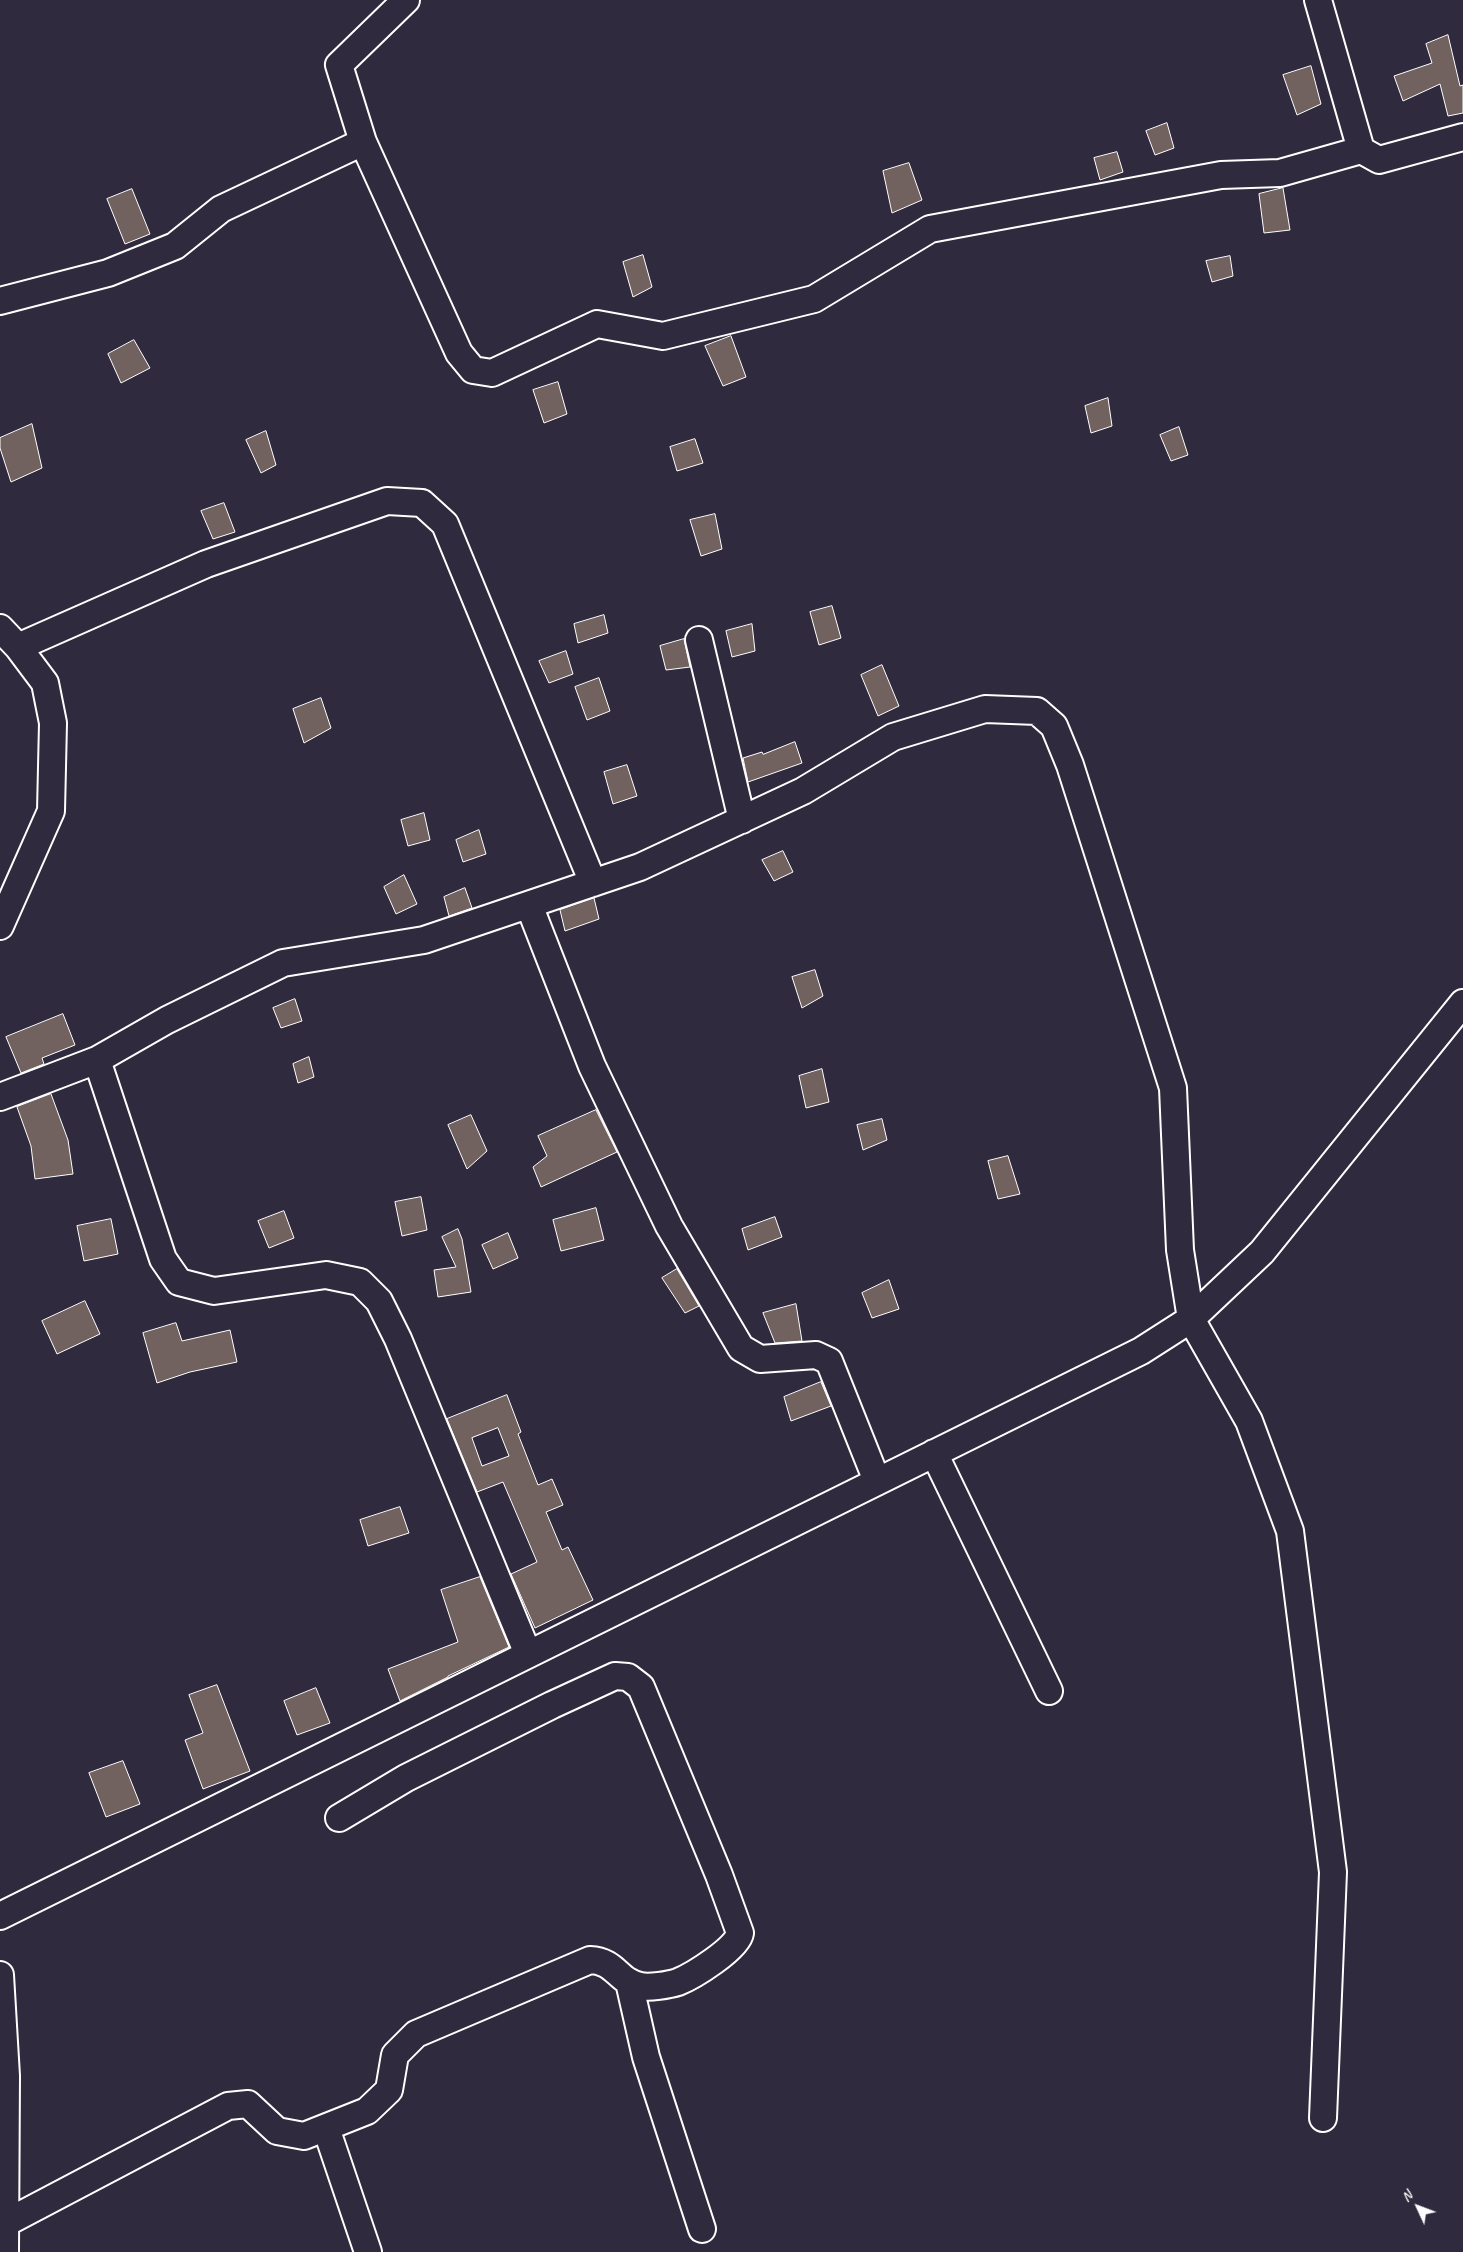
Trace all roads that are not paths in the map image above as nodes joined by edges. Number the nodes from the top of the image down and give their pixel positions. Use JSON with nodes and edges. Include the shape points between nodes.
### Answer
{"nodes":[{"id":1,"x":406,"y":0,"type":"edge"},
{"id":2,"x":1318,"y":0,"type":"edge"},
{"id":3,"x":1463,"y":137,"type":"edge"},
{"id":4,"x":363,"y":142,"type":"junction"},
{"id":5,"x":1361,"y":150,"type":"junction"},
{"id":6,"x":0,"y":301,"type":"edge"},
{"id":7,"x":0,"y":628,"type":"edge"},
{"id":8,"x":699,"y":640,"type":"dead end"},
{"id":9,"x":18,"y":647,"type":"junction"},
{"id":10,"x":742,"y":820,"type":"junction"},
{"id":11,"x":593,"y":883,"type":"junction"},
{"id":12,"x":529,"y":904,"type":"junction"},
{"id":13,"x":0,"y":926,"type":"edge"},
{"id":14,"x":1463,"y":1003,"type":"edge"},
{"id":15,"x":97,"y":1060,"type":"junction"},
{"id":16,"x":0,"y":1097,"type":"edge"},
{"id":17,"x":1190,"y":1319,"type":"junction"},
{"id":18,"x":934,"y":1453,"type":"junction"},
{"id":19,"x":877,"y":1481,"type":"junction"},
{"id":20,"x":528,"y":1654,"type":"junction"},
{"id":21,"x":1049,"y":1691,"type":"dead end"},
{"id":22,"x":339,"y":1818,"type":"dead end"},
{"id":23,"x":0,"y":1916,"type":"edge"},
{"id":24,"x":0,"y":1975,"type":"edge"},
{"id":25,"x":628,"y":1982,"type":"junction"},
{"id":26,"x":1323,"y":2118,"type":"dead end"},
{"id":27,"x":326,"y":2128,"type":"junction"},
{"id":28,"x":2,"y":2225,"type":"edge"},
{"id":29,"x":702,"y":2229,"type":"dead end"},
{"id":30,"x":5,"y":2252,"type":"edge"},
{"id":31,"x":368,"y":2252,"type":"edge"}],
"edges":[{"from":1,"to":4,"type":"street","via":[[339,65]]},
{"from":2,"to":5,"type":"street"},
{"from":3,"to":5,"type":"street","via":[[1379,160]]},
{"from":4,"to":5,"type":"street","via":[[459,354],[473,370],[492,373],[597,324],[663,336],[814,299],[930,230],[1221,175],[1280,173]]},
{"from":4,"to":6,"type":"street","via":[[221,209],[175,246],[108,274]]},
{"from":7,"to":9,"type":"street"},
{"from":8,"to":10,"type":"street"},
{"from":9,"to":11,"type":"street","via":[[215,561],[386,501],[422,504],[445,524]]},
{"from":9,"to":13,"type":"street","via":[[45,683],[53,723],[51,811]]},
{"from":10,"to":11,"type":"street","via":[[640,867]]},
{"from":10,"to":17,"type":"street","via":[[804,790],[893,737],[985,709],[1037,711],[1054,726],[1070,765],[1173,1088],[1180,1250]]},
{"from":11,"to":12,"type":"street"},
{"from":12,"to":15,"type":"street","via":[[424,940],[283,963],[167,1020]]},
{"from":12,"to":19,"type":"street","via":[[592,1066],[669,1226],[740,1348],[760,1358],[816,1355],[829,1362]]},
{"from":14,"to":17,"type":"street","via":[[1262,1252]]},
{"from":15,"to":16,"type":"street"},
{"from":15,"to":20,"type":"street","via":[[163,1259],[179,1282],[214,1291],[326,1275],[360,1282],[379,1301],[398,1339]]},
{"from":17,"to":18,"type":"street","via":[[1141,1350]]},
{"from":17,"to":26,"type":"street","via":[[1249,1421],[1290,1531],[1333,1872]]},
{"from":18,"to":19,"type":"street"},
{"from":18,"to":21,"type":"street"},
{"from":19,"to":20,"type":"street"},
{"from":20,"to":23,"type":"street"},
{"from":22,"to":25,"type":"street","via":[[406,1778],[552,1705],[615,1676],[628,1677],[640,1687],[740,1933],[739,1940],[729,1951],[677,1982],[642,1986]]},
{"from":24,"to":28,"type":"street","via":[[6,2076]]},
{"from":25,"to":27,"type":"street","via":[[603,1961],[590,1960],[416,2034],[395,2055],[389,2090],[366,2111]]},
{"from":25,"to":29,"type":"street","via":[[646,2057]]},
{"from":27,"to":28,"type":"street","via":[[304,2136],[277,2131],[248,2104],[228,2106]]},
{"from":27,"to":31,"type":"street"},
{"from":28,"to":30,"type":"street"}]}
